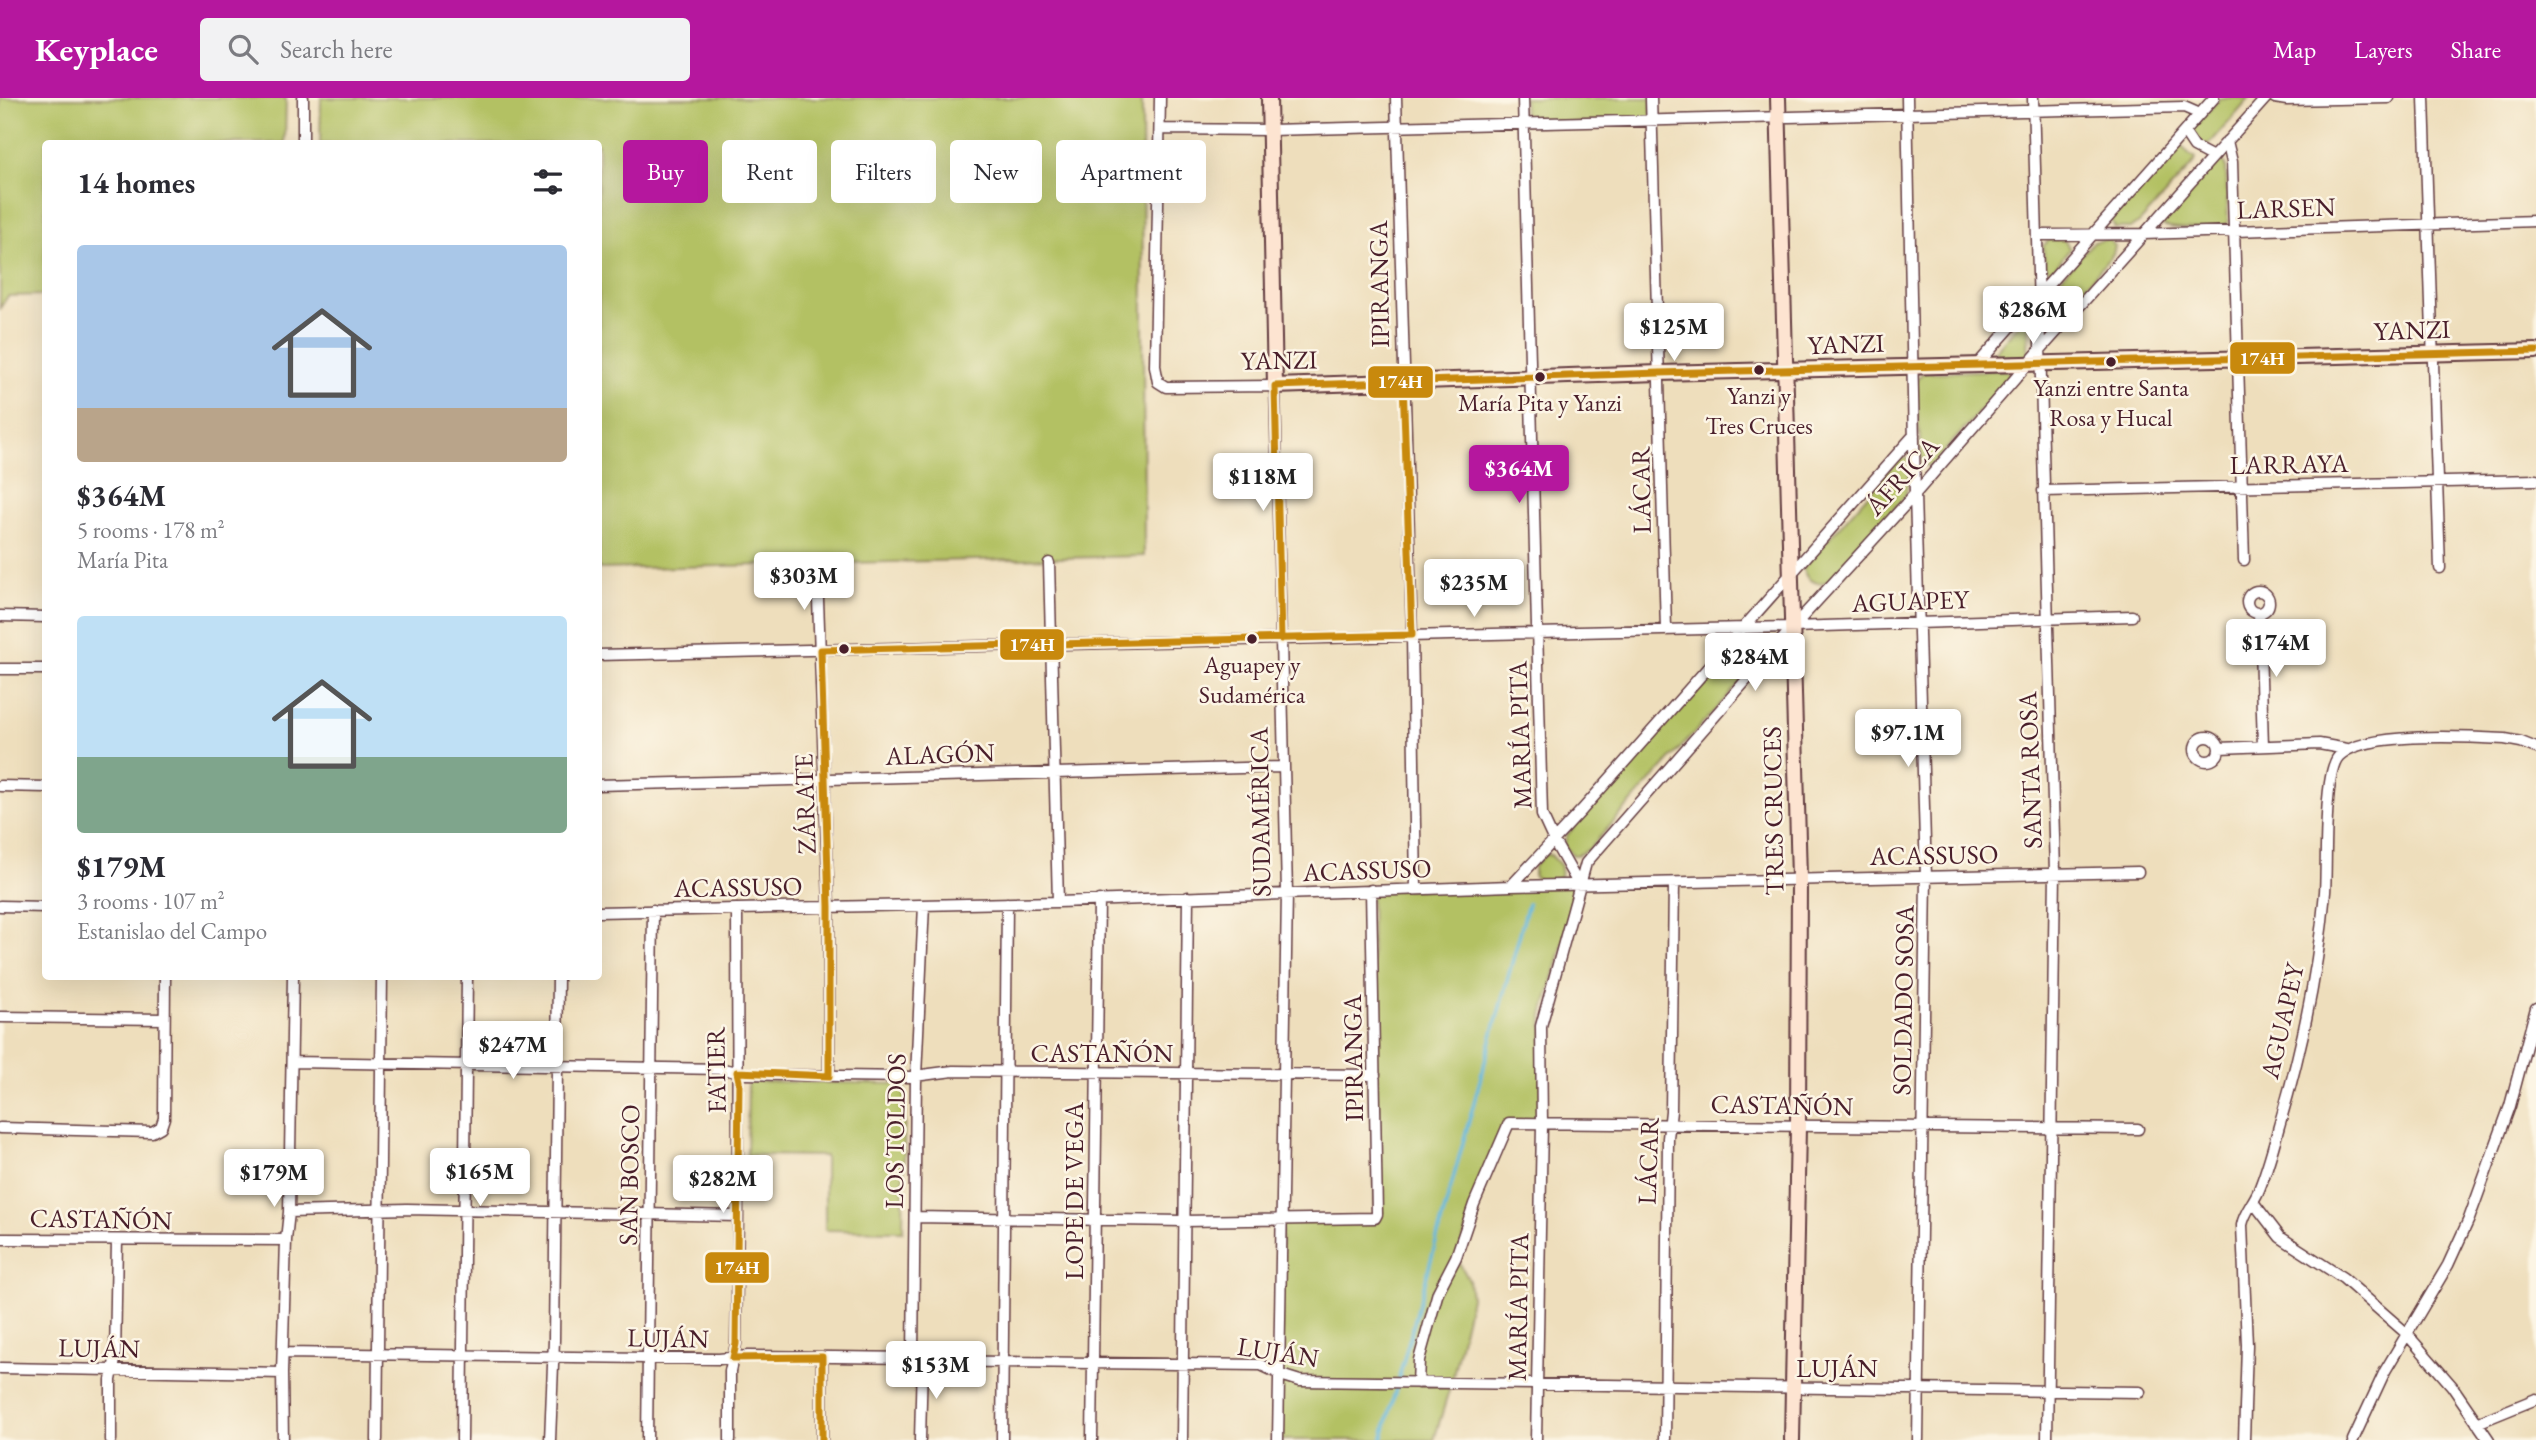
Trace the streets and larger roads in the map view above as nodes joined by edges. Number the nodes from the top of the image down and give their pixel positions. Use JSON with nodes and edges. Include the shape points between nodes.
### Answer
{"nodes":[{"id":1,"x":303,"y":98,"type":"edge"},
{"id":2,"x":1160,"y":98,"type":"edge"},
{"id":3,"x":1269,"y":98,"type":"edge"},
{"id":4,"x":1396,"y":98,"type":"edge"},
{"id":5,"x":1523,"y":98,"type":"edge"},
{"id":6,"x":1651,"y":98,"type":"edge"},
{"id":7,"x":1778,"y":98,"type":"edge"},
{"id":8,"x":1907,"y":98,"type":"edge"},
{"id":9,"x":2214,"y":98,"type":"edge"},
{"id":10,"x":2266,"y":98,"type":"edge"},
{"id":11,"x":2275,"y":98,"type":"edge"},
{"id":12,"x":2388,"y":98,"type":"edge"},
{"id":13,"x":2424,"y":98,"type":"edge"},
{"id":14,"x":2034,"y":104,"type":"edge"},
{"id":15,"x":1908,"y":113,"type":"junction"},
{"id":16,"x":2200,"y":114,"type":"junction"},
{"id":17,"x":1779,"y":116,"type":"junction"},
{"id":18,"x":1651,"y":121,"type":"junction"},
{"id":19,"x":1524,"y":124,"type":"junction"},
{"id":20,"x":1397,"y":127,"type":"junction"},
{"id":21,"x":1161,"y":129,"type":"junction"},
{"id":22,"x":1270,"y":130,"type":"junction"},
{"id":23,"x":2184,"y":132,"type":"junction"},
{"id":24,"x":303,"y":140,"type":"edge"},
{"id":25,"x":2227,"y":141,"type":"junction"},
{"id":26,"x":2213,"y":157,"type":"junction"},
{"id":27,"x":2536,"y":221,"type":"edge"},
{"id":28,"x":2429,"y":225,"type":"junction"},
{"id":29,"x":2233,"y":231,"type":"junction"},
{"id":30,"x":2093,"y":234,"type":"junction"},
{"id":31,"x":2143,"y":234,"type":"junction"},
{"id":32,"x":2037,"y":235,"type":"junction"},
{"id":33,"x":2038,"y":296,"type":"junction"},
{"id":34,"x":2040,"y":349,"type":"junction"},
{"id":35,"x":2536,"y":351,"type":"edge"},
{"id":36,"x":2431,"y":354,"type":"junction"},
{"id":37,"x":2236,"y":359,"type":"junction"},
{"id":38,"x":2035,"y":364,"type":"junction"},
{"id":39,"x":1912,"y":366,"type":"junction"},
{"id":40,"x":1976,"y":366,"type":"junction"},
{"id":41,"x":1785,"y":370,"type":"junction"},
{"id":42,"x":1659,"y":373,"type":"junction"},
{"id":43,"x":1531,"y":377,"type":"junction"},
{"id":44,"x":1403,"y":381,"type":"junction"},
{"id":45,"x":1275,"y":386,"type":"junction"},
{"id":46,"x":1913,"y":435,"type":"junction"},
{"id":47,"x":2536,"y":480,"type":"edge"},
{"id":48,"x":2437,"y":482,"type":"junction"},
{"id":49,"x":2240,"y":486,"type":"junction"},
{"id":50,"x":2043,"y":491,"type":"junction"},
{"id":51,"x":1914,"y":494,"type":"junction"},
{"id":52,"x":2244,"y":560,"type":"dead end"},
{"id":53,"x":1049,"y":562,"type":"dead end"},
{"id":54,"x":2440,"y":568,"type":"dead end"},
{"id":55,"x":1792,"y":571,"type":"junction"},
{"id":56,"x":817,"y":572,"type":"dead end"},
{"id":57,"x":2259,"y":613,"type":"dead end"},
{"id":58,"x":0,"y":616,"type":"edge"},
{"id":59,"x":2132,"y":616,"type":"dead end"},
{"id":60,"x":42,"y":617,"type":"edge"},
{"id":61,"x":2046,"y":618,"type":"junction"},
{"id":62,"x":1920,"y":621,"type":"junction"},
{"id":63,"x":1793,"y":627,"type":"junction"},
{"id":64,"x":1740,"y":628,"type":"junction"},
{"id":65,"x":1666,"y":629,"type":"junction"},
{"id":66,"x":1538,"y":632,"type":"junction"},
{"id":67,"x":1412,"y":635,"type":"junction"},
{"id":68,"x":1281,"y":639,"type":"junction"},
{"id":69,"x":1051,"y":646,"type":"junction"},
{"id":70,"x":821,"y":650,"type":"junction"},
{"id":71,"x":602,"y":655,"type":"edge"},
{"id":72,"x":0,"y":669,"type":"edge"},
{"id":73,"x":42,"y":669,"type":"edge"},
{"id":74,"x":2263,"y":746,"type":"junction"},
{"id":75,"x":2219,"y":748,"type":"dead end"},
{"id":76,"x":2536,"y":748,"type":"edge"},
{"id":77,"x":2347,"y":750,"type":"junction"},
{"id":78,"x":1283,"y":767,"type":"junction"},
{"id":79,"x":1056,"y":772,"type":"junction"},
{"id":80,"x":825,"y":779,"type":"junction"},
{"id":81,"x":602,"y":785,"type":"edge"},
{"id":82,"x":0,"y":786,"type":"edge"},
{"id":83,"x":42,"y":787,"type":"edge"},
{"id":84,"x":1554,"y":841,"type":"junction"},
{"id":85,"x":2054,"y":872,"type":"junction"},
{"id":86,"x":2138,"y":872,"type":"dead end"},
{"id":87,"x":1926,"y":877,"type":"junction"},
{"id":88,"x":1799,"y":878,"type":"junction"},
{"id":89,"x":1674,"y":883,"type":"junction"},
{"id":90,"x":1511,"y":886,"type":"junction"},
{"id":91,"x":1580,"y":886,"type":"junction"},
{"id":92,"x":1416,"y":889,"type":"junction"},
{"id":93,"x":1371,"y":890,"type":"junction"},
{"id":94,"x":1287,"y":893,"type":"junction"},
{"id":95,"x":1188,"y":897,"type":"junction"},
{"id":96,"x":1099,"y":900,"type":"junction"},
{"id":97,"x":1058,"y":902,"type":"junction"},
{"id":98,"x":1007,"y":903,"type":"junction"},
{"id":99,"x":924,"y":905,"type":"junction"},
{"id":100,"x":0,"y":906,"type":"edge"},
{"id":101,"x":829,"y":906,"type":"junction"},
{"id":102,"x":42,"y":907,"type":"edge"},
{"id":103,"x":737,"y":909,"type":"junction"},
{"id":104,"x":653,"y":910,"type":"junction"},
{"id":105,"x":602,"y":912,"type":"edge"},
{"id":106,"x":165,"y":980,"type":"edge"},
{"id":107,"x":293,"y":980,"type":"edge"},
{"id":108,"x":382,"y":980,"type":"edge"},
{"id":109,"x":467,"y":980,"type":"edge"},
{"id":110,"x":558,"y":980,"type":"edge"},
{"id":111,"x":2536,"y":1008,"type":"edge"},
{"id":112,"x":0,"y":1017,"type":"edge"},
{"id":113,"x":164,"y":1019,"type":"junction"},
{"id":114,"x":293,"y":1062,"type":"junction"},
{"id":115,"x":382,"y":1065,"type":"junction"},
{"id":116,"x":559,"y":1065,"type":"junction"},
{"id":117,"x":465,"y":1066,"type":"junction"},
{"id":118,"x":652,"y":1068,"type":"junction"},
{"id":119,"x":737,"y":1072,"type":"junction"},
{"id":120,"x":1006,"y":1073,"type":"junction"},
{"id":121,"x":1096,"y":1073,"type":"junction"},
{"id":122,"x":1285,"y":1073,"type":"junction"},
{"id":123,"x":1186,"y":1074,"type":"junction"},
{"id":124,"x":1375,"y":1075,"type":"junction"},
{"id":125,"x":829,"y":1076,"type":"junction"},
{"id":126,"x":916,"y":1076,"type":"junction"},
{"id":127,"x":1542,"y":1125,"type":"junction"},
{"id":128,"x":1669,"y":1125,"type":"junction"},
{"id":129,"x":1798,"y":1127,"type":"junction"},
{"id":130,"x":1922,"y":1127,"type":"junction"},
{"id":131,"x":2053,"y":1127,"type":"junction"},
{"id":132,"x":0,"y":1129,"type":"edge"},
{"id":133,"x":2138,"y":1129,"type":"dead end"},
{"id":134,"x":2253,"y":1202,"type":"junction"},
{"id":135,"x":379,"y":1209,"type":"junction"},
{"id":136,"x":465,"y":1211,"type":"junction"},
{"id":137,"x":289,"y":1212,"type":"junction"},
{"id":138,"x":555,"y":1212,"type":"junction"},
{"id":139,"x":649,"y":1213,"type":"junction"},
{"id":140,"x":738,"y":1216,"type":"junction"},
{"id":141,"x":915,"y":1217,"type":"junction"},
{"id":142,"x":1005,"y":1219,"type":"junction"},
{"id":143,"x":1282,"y":1219,"type":"junction"},
{"id":144,"x":1095,"y":1220,"type":"junction"},
{"id":145,"x":1184,"y":1221,"type":"junction"},
{"id":146,"x":0,"y":1239,"type":"edge"},
{"id":147,"x":117,"y":1240,"type":"junction"},
{"id":148,"x":286,"y":1240,"type":"junction"},
{"id":149,"x":2406,"y":1333,"type":"junction"},
{"id":150,"x":284,"y":1353,"type":"junction"},
{"id":151,"x":378,"y":1356,"type":"junction"},
{"id":152,"x":463,"y":1357,"type":"junction"},
{"id":153,"x":553,"y":1357,"type":"junction"},
{"id":154,"x":822,"y":1357,"type":"junction"},
{"id":155,"x":733,"y":1358,"type":"junction"},
{"id":156,"x":647,"y":1359,"type":"junction"},
{"id":157,"x":917,"y":1359,"type":"junction"},
{"id":158,"x":1002,"y":1362,"type":"junction"},
{"id":159,"x":1094,"y":1363,"type":"junction"},
{"id":160,"x":1183,"y":1363,"type":"junction"},
{"id":161,"x":0,"y":1368,"type":"edge"},
{"id":162,"x":113,"y":1368,"type":"junction"},
{"id":163,"x":282,"y":1373,"type":"junction"},
{"id":164,"x":1279,"y":1374,"type":"junction"},
{"id":165,"x":1413,"y":1383,"type":"junction"},
{"id":166,"x":1538,"y":1385,"type":"junction"},
{"id":167,"x":1666,"y":1385,"type":"junction"},
{"id":168,"x":1793,"y":1389,"type":"junction"},
{"id":169,"x":1919,"y":1389,"type":"junction"},
{"id":170,"x":2048,"y":1392,"type":"junction"},
{"id":171,"x":2140,"y":1392,"type":"dead end"},
{"id":172,"x":2536,"y":1399,"type":"edge"},
{"id":173,"x":2477,"y":1423,"type":"junction"},
{"id":174,"x":111,"y":1440,"type":"edge"},
{"id":175,"x":283,"y":1440,"type":"edge"},
{"id":176,"x":376,"y":1440,"type":"edge"},
{"id":177,"x":463,"y":1440,"type":"edge"},
{"id":178,"x":550,"y":1440,"type":"edge"},
{"id":179,"x":647,"y":1440,"type":"edge"},
{"id":180,"x":730,"y":1440,"type":"edge"},
{"id":181,"x":822,"y":1440,"type":"edge"},
{"id":182,"x":920,"y":1440,"type":"edge"},
{"id":183,"x":1002,"y":1440,"type":"edge"},
{"id":184,"x":1092,"y":1440,"type":"edge"},
{"id":185,"x":1182,"y":1440,"type":"edge"},
{"id":186,"x":1278,"y":1440,"type":"edge"},
{"id":187,"x":1536,"y":1440,"type":"edge"},
{"id":188,"x":1665,"y":1440,"type":"edge"},
{"id":189,"x":1792,"y":1440,"type":"edge"},
{"id":190,"x":1918,"y":1440,"type":"edge"},
{"id":191,"x":2048,"y":1440,"type":"edge"},
{"id":192,"x":2244,"y":1440,"type":"edge"},
{"id":193,"x":2353,"y":1440,"type":"edge"},
{"id":194,"x":2489,"y":1440,"type":"edge"}],
"edges":[{"from":1,"to":24,"type":"street"},
{"from":2,"to":21,"type":"street"},
{"from":3,"to":22,"type":"street","name":"SUDAMÉRICA"},
{"from":4,"to":20,"type":"street","name":"IPIRANGA"},
{"from":5,"to":19,"type":"street","name":"MARÍA PITA"},
{"from":6,"to":18,"type":"street","name":"LÁCAR"},
{"from":7,"to":17,"type":"street","name":"TRES CRUCES"},
{"from":8,"to":15,"type":"street","name":"SOLDADO SOSA"},
{"from":9,"to":16,"type":"street"},
{"from":10,"to":25,"type":"street"},
{"from":11,"to":12,"type":"street"},
{"from":13,"to":28,"type":"street"},
{"from":14,"to":15,"type":"street"},
{"from":14,"to":16,"type":"street","via":[[2184,107]]},
{"from":14,"to":32,"type":"street","name":"SANTA ROSA"},
{"from":15,"to":17,"type":"street"},
{"from":15,"to":39,"type":"street","name":"SOLDADO SOSA"},
{"from":16,"to":23,"type":"street"},
{"from":17,"to":18,"type":"street"},
{"from":17,"to":41,"type":"street","name":"TRES CRUCES"},
{"from":18,"to":19,"type":"street"},
{"from":18,"to":42,"type":"street","name":"LÁCAR"},
{"from":19,"to":20,"type":"street"},
{"from":19,"to":43,"type":"street","name":"MARÍA PITA"},
{"from":20,"to":22,"type":"street"},
{"from":20,"to":44,"type":"street","name":"IPIRANGA"},
{"from":21,"to":22,"type":"street"},
{"from":21,"to":45,"type":"street","name":"YANZI","via":[[1158,382],[1166,387]]},
{"from":22,"to":45,"type":"street","name":"SUDAMÉRICA"},
{"from":23,"to":26,"type":"street","via":[[2194,148]]},
{"from":23,"to":30,"type":"street"},
{"from":25,"to":26,"type":"street"},
{"from":25,"to":29,"type":"street","via":[[2232,162]]},
{"from":26,"to":31,"type":"street"},
{"from":27,"to":28,"type":"street","name":"LARSEN"},
{"from":28,"to":29,"type":"street","name":"LARSEN"},
{"from":28,"to":36,"type":"street"},
{"from":29,"to":31,"type":"street","name":"LARSEN"},
{"from":29,"to":37,"type":"street"},
{"from":30,"to":31,"type":"street","name":"LARSEN"},
{"from":30,"to":32,"type":"street","name":"LARSEN"},
{"from":30,"to":33,"type":"street"},
{"from":31,"to":34,"type":"street"},
{"from":32,"to":33,"type":"street","name":"SANTA ROSA"},
{"from":33,"to":34,"type":"street","name":"SANTA ROSA"},
{"from":33,"to":40,"type":"street"},
{"from":34,"to":38,"type":"street","name":"SANTA ROSA"},
{"from":35,"to":36,"type":"street","name":"YANZI"},
{"from":36,"to":37,"type":"street","name":"YANZI"},
{"from":36,"to":48,"type":"street"},
{"from":37,"to":38,"type":"street","name":"YANZI"},
{"from":37,"to":49,"type":"street"},
{"from":38,"to":40,"type":"street","name":"YANZI"},
{"from":38,"to":50,"type":"street","name":"SANTA ROSA"},
{"from":38,"to":51,"type":"street","name":"ÁFRICA"},
{"from":39,"to":40,"type":"street","name":"YANZI"},
{"from":39,"to":41,"type":"street","name":"YANZI"},
{"from":39,"to":46,"type":"street","name":"SOLDADO SOSA"},
{"from":41,"to":42,"type":"street","name":"YANZI"},
{"from":41,"to":55,"type":"street","name":"TRES CRUCES"},
{"from":42,"to":43,"type":"street","name":"YANZI"},
{"from":42,"to":65,"type":"street","name":"LÁCAR"},
{"from":43,"to":44,"type":"street","name":"YANZI"},
{"from":43,"to":66,"type":"street","name":"MARÍA PITA"},
{"from":44,"to":45,"type":"street","name":"YANZI"},
{"from":44,"to":67,"type":"street","name":"IPIRANGA"},
{"from":45,"to":68,"type":"street","name":"SUDAMÉRICA"},
{"from":46,"to":51,"type":"street","name":"SOLDADO SOSA"},
{"from":46,"to":55,"type":"street","name":"ÁFRICA"},
{"from":47,"to":48,"type":"street","name":"LARRAYA"},
{"from":48,"to":49,"type":"street","name":"LARRAYA"},
{"from":48,"to":54,"type":"street"},
{"from":49,"to":50,"type":"street","name":"LARRAYA"},
{"from":49,"to":52,"type":"street"},
{"from":50,"to":61,"type":"street","name":"SANTA ROSA"},
{"from":51,"to":62,"type":"street","name":"SOLDADO SOSA"},
{"from":51,"to":63,"type":"street","name":"ÁFRICA"},
{"from":53,"to":69,"type":"street"},
{"from":55,"to":63,"type":"street","name":"TRES CRUCES"},
{"from":55,"to":64,"type":"street","name":"ÁFRICA"},
{"from":56,"to":70,"type":"street","name":"ZÁRATE"},
{"from":57,"to":74,"type":"street"},
{"from":58,"to":60,"type":"street"},
{"from":59,"to":61,"type":"street","name":"AGUAPEY"},
{"from":61,"to":62,"type":"street","name":"AGUAPEY"},
{"from":61,"to":85,"type":"street","name":"SANTA ROSA"},
{"from":62,"to":63,"type":"street","name":"AGUAPEY"},
{"from":62,"to":87,"type":"street","name":"SOLDADO SOSA"},
{"from":63,"to":64,"type":"street","name":"AGUAPEY"},
{"from":63,"to":88,"type":"street","name":"TRES CRUCES"},
{"from":63,"to":91,"type":"street","name":"ÁFRICA","via":[[1592,855],[1582,870]]},
{"from":64,"to":65,"type":"street","name":"AGUAPEY"},
{"from":64,"to":84,"type":"street","name":"ÁFRICA"},
{"from":65,"to":66,"type":"street","name":"AGUAPEY"},
{"from":66,"to":67,"type":"street","name":"AGUAPEY"},
{"from":66,"to":84,"type":"street","name":"MARÍA PITA","via":[[1542,815]]},
{"from":67,"to":68,"type":"street","name":"AGUAPEY"},
{"from":67,"to":92,"type":"street","name":"IPIRANGA"},
{"from":68,"to":69,"type":"street","name":"AGUAPEY"},
{"from":68,"to":78,"type":"street","name":"SUDAMÉRICA"},
{"from":69,"to":70,"type":"street","name":"AGUAPEY"},
{"from":69,"to":79,"type":"street"},
{"from":70,"to":71,"type":"street","name":"AGUAPEY"},
{"from":70,"to":80,"type":"street","name":"ZÁRATE"},
{"from":72,"to":73,"type":"street"},
{"from":74,"to":75,"type":"street"},
{"from":74,"to":77,"type":"street","via":[[2319,744]]},
{"from":76,"to":77,"type":"street","via":[[2505,739],[2405,737]]},
{"from":77,"to":134,"type":"street","name":"AGUAPEY","via":[[2331,771],[2320,950],[2311,1003],[2280,1124]]},
{"from":78,"to":79,"type":"street","name":"ALAGÓN"},
{"from":78,"to":94,"type":"street","name":"SUDAMÉRICA"},
{"from":79,"to":80,"type":"street","name":"ALAGÓN"},
{"from":79,"to":97,"type":"street"},
{"from":80,"to":81,"type":"street","name":"ALAGÓN"},
{"from":80,"to":101,"type":"street","name":"ZÁRATE"},
{"from":82,"to":83,"type":"street"},
{"from":84,"to":90,"type":"street","name":"ÁFRICA"},
{"from":84,"to":91,"type":"street","name":"MARÍA PITA"},
{"from":85,"to":86,"type":"street","name":"ACASSUSO"},
{"from":85,"to":87,"type":"street","name":"ACASSUSO"},
{"from":85,"to":131,"type":"street","name":"SANTA ROSA"},
{"from":87,"to":88,"type":"street","name":"ACASSUSO"},
{"from":87,"to":130,"type":"street","name":"SOLDADO SOSA"},
{"from":88,"to":89,"type":"street","name":"ACASSUSO"},
{"from":88,"to":129,"type":"street","name":"TRES CRUCES"},
{"from":89,"to":91,"type":"street","name":"ACASSUSO"},
{"from":89,"to":128,"type":"street","name":"LÁCAR"},
{"from":90,"to":91,"type":"street","name":"ACASSUSO"},
{"from":90,"to":92,"type":"street","name":"ACASSUSO"},
{"from":91,"to":127,"type":"street","name":"MARÍA PITA","via":[[1542,1014]]},
{"from":92,"to":93,"type":"street","name":"ACASSUSO"},
{"from":93,"to":94,"type":"street","name":"ACASSUSO"},
{"from":93,"to":124,"type":"street","name":"IPIRANGA"},
{"from":94,"to":95,"type":"street","name":"ACASSUSO"},
{"from":94,"to":122,"type":"street","name":"SUDAMÉRICA"},
{"from":95,"to":96,"type":"street","name":"ACASSUSO"},
{"from":95,"to":123,"type":"street"},
{"from":96,"to":97,"type":"street","name":"ACASSUSO"},
{"from":96,"to":121,"type":"street","name":"LOPE DE VEGA"},
{"from":97,"to":98,"type":"street","name":"ACASSUSO"},
{"from":98,"to":99,"type":"street","name":"ACASSUSO"},
{"from":98,"to":120,"type":"street"},
{"from":99,"to":101,"type":"street","name":"ACASSUSO"},
{"from":99,"to":126,"type":"street","name":"LOS TOLDOS"},
{"from":100,"to":102,"type":"street"},
{"from":101,"to":103,"type":"street","name":"ACASSUSO"},
{"from":101,"to":125,"type":"street","name":"ZÁRATE"},
{"from":103,"to":104,"type":"street","name":"ACASSUSO"},
{"from":103,"to":119,"type":"street","name":"FATIER"},
{"from":104,"to":105,"type":"street","name":"ACASSUSO"},
{"from":104,"to":118,"type":"street","name":"SAN BOSCO"},
{"from":106,"to":113,"type":"street"},
{"from":107,"to":114,"type":"street"},
{"from":108,"to":115,"type":"street"},
{"from":109,"to":117,"type":"street"},
{"from":110,"to":116,"type":"street"},
{"from":111,"to":149,"type":"street","via":[[2510,1106],[2469,1219],[2448,1265]]},
{"from":112,"to":113,"type":"street"},
{"from":113,"to":132,"type":"street","via":[[164,1118],[157,1130]]},
{"from":114,"to":115,"type":"street","name":"CASTAÑÓN"},
{"from":114,"to":137,"type":"street"},
{"from":115,"to":117,"type":"street","name":"CASTAÑÓN"},
{"from":115,"to":135,"type":"street"},
{"from":116,"to":117,"type":"street","name":"CASTAÑÓN"},
{"from":116,"to":118,"type":"street","name":"CASTAÑÓN"},
{"from":116,"to":138,"type":"street"},
{"from":117,"to":136,"type":"street"},
{"from":118,"to":119,"type":"street","name":"CASTAÑÓN"},
{"from":118,"to":139,"type":"street","name":"SAN BOSCO"},
{"from":119,"to":125,"type":"street","name":"CASTAÑÓN"},
{"from":119,"to":140,"type":"street","name":"FATIER"},
{"from":120,"to":121,"type":"street","name":"CASTAÑÓN"},
{"from":120,"to":126,"type":"street","name":"CASTAÑÓN","via":[[953,1071]]},
{"from":120,"to":142,"type":"street"},
{"from":121,"to":123,"type":"street","name":"CASTAÑÓN"},
{"from":121,"to":144,"type":"street","name":"LOPE DE VEGA"},
{"from":122,"to":123,"type":"street","name":"CASTAÑÓN"},
{"from":122,"to":124,"type":"street","name":"CASTAÑÓN"},
{"from":122,"to":143,"type":"street","name":"SUDAMÉRICA"},
{"from":123,"to":145,"type":"street"},
{"from":124,"to":143,"type":"street","name":"IPIRANGA","via":[[1375,1218]]},
{"from":125,"to":126,"type":"street","name":"CASTAÑÓN"},
{"from":126,"to":141,"type":"street","name":"LOS TOLDOS"},
{"from":127,"to":128,"type":"street","name":"CASTAÑÓN"},
{"from":127,"to":165,"type":"street","name":"CASTAÑÓN","via":[[1509,1123],[1438,1292]]},
{"from":127,"to":166,"type":"street","name":"MARÍA PITA"},
{"from":128,"to":129,"type":"street","name":"CASTAÑÓN"},
{"from":128,"to":167,"type":"street","name":"LÁCAR"},
{"from":129,"to":130,"type":"street","name":"CASTAÑÓN"},
{"from":129,"to":168,"type":"street","name":"TRES CRUCES"},
{"from":130,"to":131,"type":"street","name":"CASTAÑÓN"},
{"from":130,"to":169,"type":"street","name":"SOLDADO SOSA"},
{"from":131,"to":133,"type":"street","name":"CASTAÑÓN"},
{"from":131,"to":170,"type":"street","name":"SANTA ROSA"},
{"from":134,"to":149,"type":"street","via":[[2280,1237],[2343,1278]]},
{"from":134,"to":192,"type":"street","name":"AGUAPEY","via":[[2242,1225],[2247,1345]]},
{"from":135,"to":136,"type":"street"},
{"from":135,"to":137,"type":"street"},
{"from":135,"to":151,"type":"street"},
{"from":136,"to":138,"type":"street"},
{"from":136,"to":152,"type":"street"},
{"from":137,"to":148,"type":"street"},
{"from":138,"to":139,"type":"street"},
{"from":138,"to":153,"type":"street"},
{"from":139,"to":140,"type":"street"},
{"from":139,"to":156,"type":"street","name":"SAN BOSCO"},
{"from":140,"to":155,"type":"street","name":"FATIER"},
{"from":141,"to":142,"type":"street"},
{"from":141,"to":157,"type":"street","name":"LOS TOLDOS"},
{"from":142,"to":144,"type":"street"},
{"from":142,"to":158,"type":"street"},
{"from":143,"to":145,"type":"street"},
{"from":143,"to":164,"type":"street","name":"SUDAMÉRICA"},
{"from":144,"to":145,"type":"street"},
{"from":144,"to":159,"type":"street","name":"LOPE DE VEGA"},
{"from":145,"to":160,"type":"street"},
{"from":146,"to":147,"type":"street","name":"CASTAÑÓN"},
{"from":147,"to":148,"type":"street","name":"CASTAÑÓN"},
{"from":147,"to":162,"type":"street"},
{"from":148,"to":150,"type":"street"},
{"from":149,"to":173,"type":"street"},
{"from":149,"to":193,"type":"street"},
{"from":150,"to":151,"type":"street","name":"LUJÁN"},
{"from":150,"to":163,"type":"street"},
{"from":151,"to":152,"type":"street","name":"LUJÁN"},
{"from":151,"to":176,"type":"street"},
{"from":152,"to":153,"type":"street","name":"LUJÁN"},
{"from":152,"to":177,"type":"street"},
{"from":153,"to":156,"type":"street","name":"LUJÁN"},
{"from":153,"to":178,"type":"street"},
{"from":154,"to":155,"type":"street","name":"LUJÁN"},
{"from":154,"to":157,"type":"street","name":"LUJÁN"},
{"from":154,"to":181,"type":"street"},
{"from":155,"to":156,"type":"street","name":"LUJÁN"},
{"from":155,"to":180,"type":"street","name":"FATIER"},
{"from":156,"to":179,"type":"street","name":"SAN BOSCO"},
{"from":157,"to":158,"type":"street","name":"LUJÁN"},
{"from":157,"to":182,"type":"street","name":"LOS TOLDOS"},
{"from":158,"to":159,"type":"street","name":"LUJÁN"},
{"from":158,"to":183,"type":"street"},
{"from":159,"to":160,"type":"street","name":"LUJÁN"},
{"from":159,"to":184,"type":"street","name":"LOPE DE VEGA"},
{"from":160,"to":164,"type":"street","name":"LUJÁN","via":[[1261,1365]]},
{"from":160,"to":185,"type":"street"},
{"from":161,"to":162,"type":"street","name":"LUJÁN"},
{"from":162,"to":163,"type":"street","name":"LUJÁN"},
{"from":162,"to":174,"type":"street"},
{"from":163,"to":175,"type":"street"},
{"from":164,"to":165,"type":"street","name":"LUJÁN","via":[[1300,1381]]},
{"from":164,"to":186,"type":"street","name":"SUDAMÉRICA"},
{"from":165,"to":166,"type":"street","name":"LUJÁN"},
{"from":166,"to":167,"type":"street","name":"LUJÁN"},
{"from":166,"to":187,"type":"street","name":"MARÍA PITA"},
{"from":167,"to":168,"type":"street","name":"LUJÁN"},
{"from":167,"to":188,"type":"street","name":"LÁCAR"},
{"from":168,"to":169,"type":"street","name":"LUJÁN"},
{"from":168,"to":189,"type":"street","name":"TRES CRUCES"},
{"from":169,"to":170,"type":"street","name":"LUJÁN"},
{"from":169,"to":190,"type":"street","name":"SOLDADO SOSA"},
{"from":170,"to":171,"type":"street","name":"LUJÁN"},
{"from":170,"to":191,"type":"street","name":"SANTA ROSA"},
{"from":172,"to":173,"type":"street"},
{"from":173,"to":194,"type":"street"}]}
